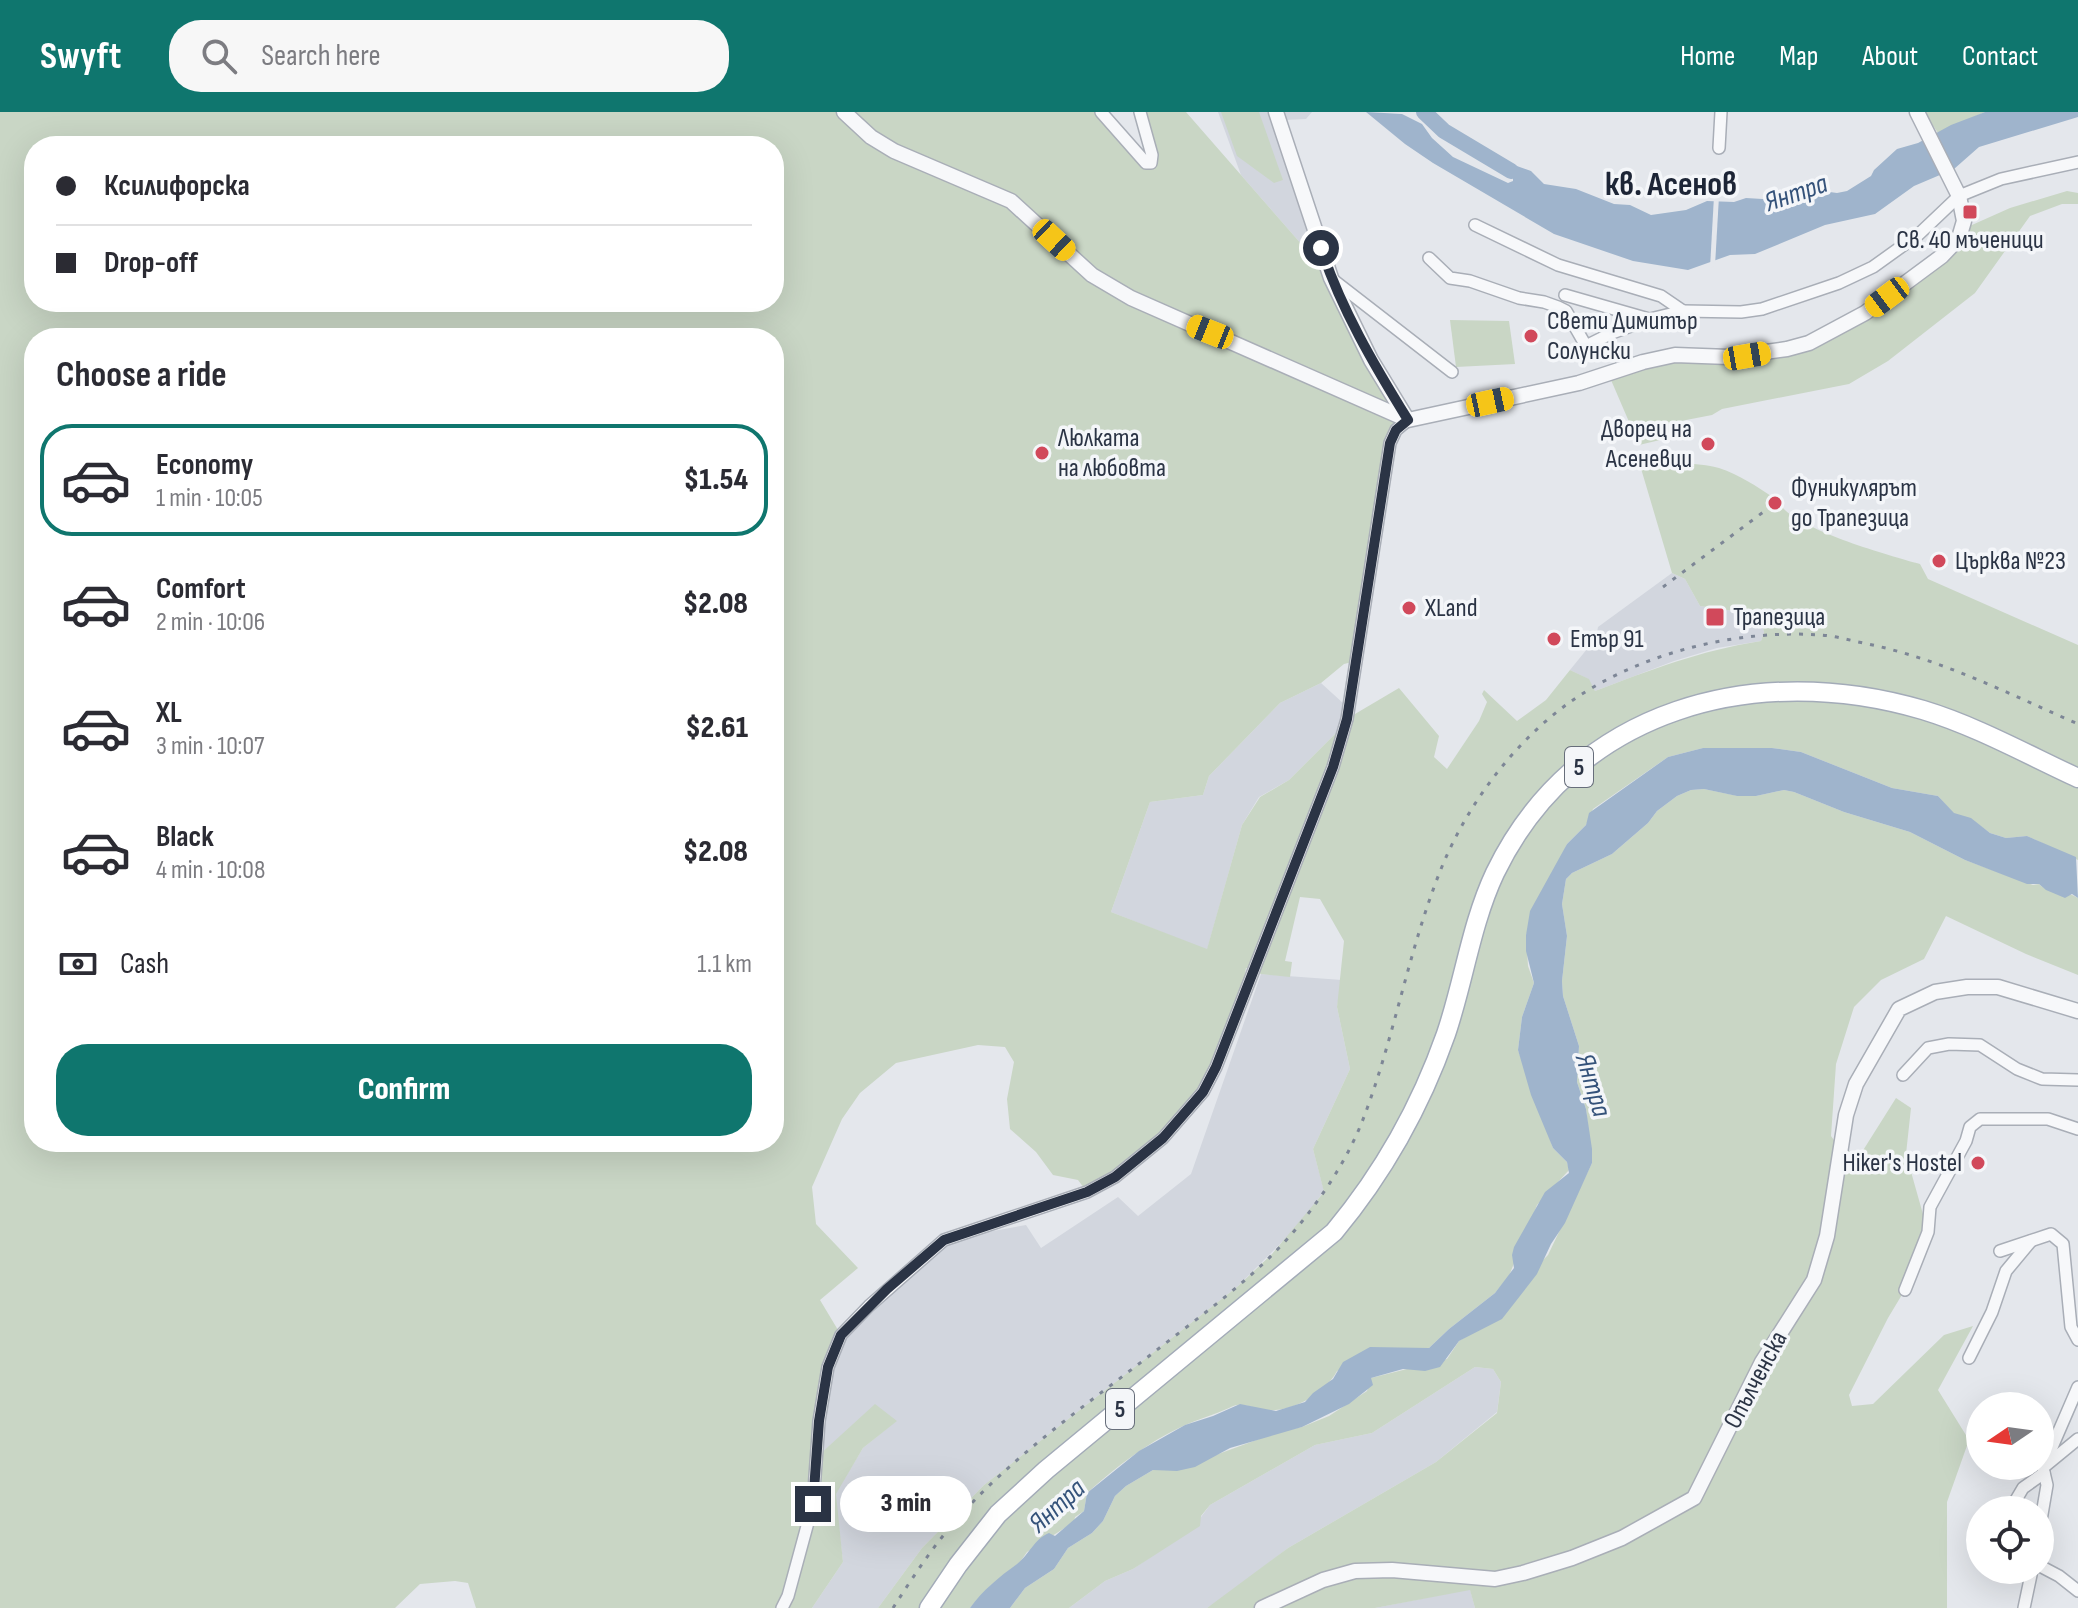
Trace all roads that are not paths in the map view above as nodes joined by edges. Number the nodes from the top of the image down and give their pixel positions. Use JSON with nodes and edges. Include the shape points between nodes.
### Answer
{"nodes":[{"id":1,"x":844,"y":112,"type":"edge"},
{"id":2,"x":1101,"y":112,"type":"edge"},
{"id":3,"x":1140,"y":112,"type":"edge"},
{"id":4,"x":1276,"y":112,"type":"edge"},
{"id":5,"x":1721,"y":112,"type":"edge"},
{"id":6,"x":1917,"y":112,"type":"edge"},
{"id":7,"x":1719,"y":148,"type":"dead end"},
{"id":8,"x":2078,"y":162,"type":"edge"},
{"id":9,"x":1956,"y":190,"type":"junction"},
{"id":10,"x":1475,"y":225,"type":"dead end"},
{"id":11,"x":1429,"y":258,"type":"dead end"},
{"id":12,"x":1331,"y":278,"type":"junction"},
{"id":13,"x":1565,"y":295,"type":"dead end"},
{"id":14,"x":1683,"y":311,"type":"junction"},
{"id":15,"x":1650,"y":319,"type":"junction"},
{"id":16,"x":1452,"y":372,"type":"dead end"},
{"id":17,"x":1408,"y":420,"type":"junction"},
{"id":18,"x":2078,"y":778,"type":"edge"},
{"id":19,"x":2078,"y":1011,"type":"edge"},
{"id":20,"x":1903,"y":1075,"type":"dead end"},
{"id":21,"x":2078,"y":1080,"type":"edge"},
{"id":22,"x":2078,"y":1129,"type":"edge"},
{"id":23,"x":2031,"y":1240,"type":"junction"},
{"id":24,"x":2000,"y":1251,"type":"dead end"},
{"id":25,"x":1905,"y":1290,"type":"dead end"},
{"id":26,"x":2078,"y":1340,"type":"edge"},
{"id":27,"x":1969,"y":1358,"type":"dead end"},
{"id":28,"x":2078,"y":1387,"type":"edge"},
{"id":29,"x":2078,"y":1439,"type":"edge"},
{"id":30,"x":2054,"y":1446,"type":"edge"},
{"id":31,"x":2054,"y":1461,"type":"edge"},
{"id":32,"x":2032,"y":1480,"type":"edge"},
{"id":33,"x":2018,"y":1496,"type":"edge"},
{"id":34,"x":2054,"y":1573,"type":"edge"},
{"id":35,"x":2029,"y":1584,"type":"edge"},
{"id":36,"x":2078,"y":1591,"type":"edge"},
{"id":37,"x":782,"y":1608,"type":"edge"},
{"id":38,"x":929,"y":1608,"type":"edge"},
{"id":39,"x":1262,"y":1608,"type":"edge"},
{"id":40,"x":2024,"y":1608,"type":"edge"}],
"edges":[{"from":1,"to":17,"type":"street","via":[[894,151],[1011,201],[1092,275],[1131,298]]},
{"from":2,"to":3,"type":"street","via":[[1151,163]]},
{"from":4,"to":12,"type":"street"},
{"from":5,"to":7,"type":"street"},
{"from":6,"to":9,"type":"street"},
{"from":8,"to":9,"type":"street"},
{"from":9,"to":14,"type":"street","via":[[1919,234],[1873,267],[1839,283],[1762,309]]},
{"from":9,"to":17,"type":"street","via":[[1963,229],[1955,245],[1865,313],[1809,343],[1747,356],[1675,355],[1579,383]]},
{"from":10,"to":14,"type":"street","via":[[1558,265],[1661,296]]},
{"from":11,"to":15,"type":"street","via":[[1450,278],[1566,311],[1586,346]]},
{"from":12,"to":16,"type":"street"},
{"from":12,"to":17,"type":"street"},
{"from":13,"to":15,"type":"street"},
{"from":14,"to":15,"type":"street"},
{"from":17,"to":37,"type":"street","via":[[1390,443],[1347,719],[1333,767],[1203,1092],[1163,1138],[1115,1177],[1087,1192],[944,1240],[841,1335],[828,1367],[819,1421],[813,1504]]},
{"from":18,"to":38,"type":"main road","number":"5","via":[[1926,711],[1816,690],[1714,698],[1635,728],[1594,754],[1544,799],[1495,873],[1418,1105],[1365,1194],[1334,1232],[998,1514]]},
{"from":19,"to":39,"type":"street","name":"Опълченска","via":[[1998,987],[1935,992],[1899,1009],[1856,1084],[1846,1115],[1827,1236],[1814,1280],[1762,1362],[1694,1498],[1622,1538],[1523,1573],[1495,1579],[1355,1571]]},
{"from":20,"to":21,"type":"street","via":[[1928,1048],[1949,1044],[1980,1045],[2042,1079]]},
{"from":22,"to":25,"type":"street","via":[[2048,1119],[1980,1119],[1970,1127],[1930,1207],[1928,1232]]},
{"from":23,"to":24,"type":"street"},
{"from":23,"to":26,"type":"street","via":[[2051,1234],[2063,1244],[2071,1327]]},
{"from":23,"to":27,"type":"street","via":[[2006,1271]]},
{"from":28,"to":30,"type":"street"},
{"from":29,"to":31,"type":"street"},
{"from":32,"to":33,"type":"street"},
{"from":34,"to":36,"type":"street"},
{"from":35,"to":40,"type":"street"}]}
